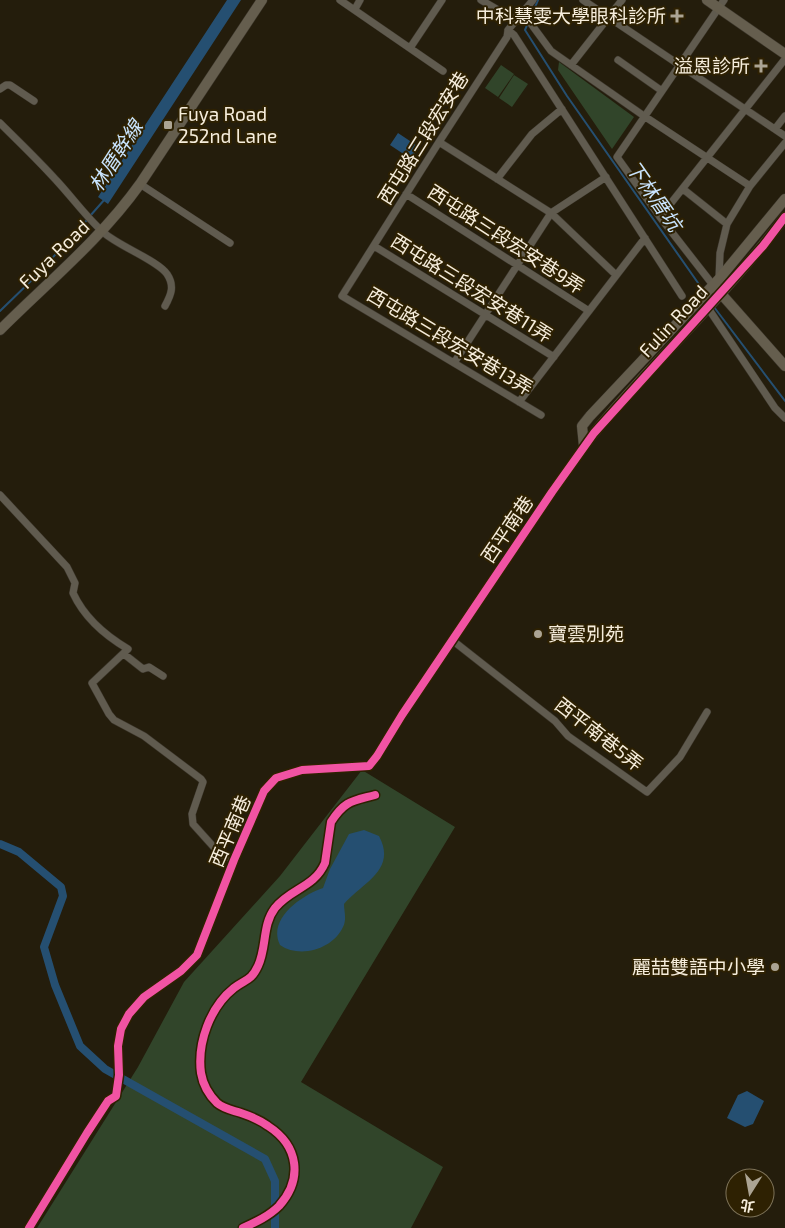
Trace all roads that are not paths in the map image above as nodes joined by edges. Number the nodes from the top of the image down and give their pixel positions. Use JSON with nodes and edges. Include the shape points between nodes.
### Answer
{"nodes":[{"id":1,"x":262,"y":0,"type":"edge"},
{"id":2,"x":340,"y":0,"type":"edge"},
{"id":3,"x":360,"y":0,"type":"edge"},
{"id":4,"x":442,"y":0,"type":"edge"},
{"id":5,"x":481,"y":0,"type":"edge"},
{"id":6,"x":533,"y":0,"type":"edge"},
{"id":7,"x":583,"y":0,"type":"edge"},
{"id":8,"x":622,"y":0,"type":"edge"},
{"id":9,"x":707,"y":0,"type":"edge"},
{"id":10,"x":721,"y":4,"type":"edge"},
{"id":11,"x":354,"y":9,"type":"junction"},
{"id":12,"x":524,"y":13,"type":"junction"},
{"id":13,"x":609,"y":17,"type":"junction"},
{"id":14,"x":517,"y":21,"type":"junction"},
{"id":15,"x":508,"y":30,"type":"junction"},
{"id":16,"x":410,"y":48,"type":"junction"},
{"id":17,"x":785,"y":54,"type":"edge"},
{"id":18,"x":785,"y":59,"type":"edge"},
{"id":19,"x":618,"y":60,"type":"dead end"},
{"id":20,"x":680,"y":64,"type":"junction"},
{"id":21,"x":571,"y":65,"type":"junction"},
{"id":22,"x":443,"y":71,"type":"dead end"},
{"id":23,"x":0,"y":89,"type":"edge"},
{"id":24,"x":662,"y":91,"type":"junction"},
{"id":25,"x":34,"y":101,"type":"dead end"},
{"id":26,"x":562,"y":109,"type":"junction"},
{"id":27,"x":745,"y":110,"type":"junction"},
{"id":28,"x":644,"y":116,"type":"junction"},
{"id":29,"x":785,"y":116,"type":"edge"},
{"id":30,"x":0,"y":123,"type":"edge"},
{"id":31,"x":775,"y":129,"type":"junction"},
{"id":32,"x":785,"y":136,"type":"edge"},
{"id":33,"x":439,"y":142,"type":"junction"},
{"id":34,"x":785,"y":143,"type":"edge"},
{"id":35,"x":707,"y":159,"type":"junction"},
{"id":36,"x":606,"y":177,"type":"junction"},
{"id":37,"x":497,"y":179,"type":"junction"},
{"id":38,"x":140,"y":184,"type":"junction"},
{"id":39,"x":750,"y":186,"type":"junction"},
{"id":40,"x":683,"y":189,"type":"junction"},
{"id":41,"x":406,"y":194,"type":"junction"},
{"id":42,"x":783,"y":205,"type":"edge"},
{"id":43,"x":550,"y":213,"type":"junction"},
{"id":44,"x":660,"y":217,"type":"junction"},
{"id":45,"x":785,"y":217,"type":"edge"},
{"id":46,"x":727,"y":224,"type":"junction"},
{"id":47,"x":102,"y":232,"type":"junction"},
{"id":48,"x":645,"y":238,"type":"junction"},
{"id":49,"x":230,"y":243,"type":"dead end"},
{"id":50,"x":374,"y":246,"type":"junction"},
{"id":51,"x":517,"y":265,"type":"junction"},
{"id":52,"x":616,"y":275,"type":"junction"},
{"id":53,"x":710,"y":288,"type":"junction"},
{"id":54,"x":342,"y":296,"type":"joint"},
{"id":55,"x":682,"y":296,"type":"dead end"},
{"id":56,"x":713,"y":302,"type":"junction"},
{"id":57,"x":165,"y":306,"type":"dead end"},
{"id":58,"x":589,"y":311,"type":"junction"},
{"id":59,"x":485,"y":315,"type":"junction"},
{"id":60,"x":0,"y":330,"type":"edge"},
{"id":61,"x":554,"y":357,"type":"junction"},
{"id":62,"x":454,"y":363,"type":"junction"},
{"id":63,"x":785,"y":366,"type":"edge"},
{"id":64,"x":519,"y":402,"type":"junction"},
{"id":65,"x":541,"y":415,"type":"dead end"},
{"id":66,"x":785,"y":418,"type":"edge"},
{"id":67,"x":584,"y":446,"type":"junction"},
{"id":68,"x":0,"y":495,"type":"edge"},
{"id":69,"x":452,"y":640,"type":"junction"},
{"id":70,"x":124,"y":654,"type":"junction"},
{"id":71,"x":163,"y":676,"type":"dead end"},
{"id":72,"x":707,"y":712,"type":"dead end"},
{"id":73,"x":234,"y":860,"type":"junction"},
{"id":74,"x":29,"y":1228,"type":"edge"}],
"edges":[{"from":1,"to":38,"type":"street","name":"Fuya Road"},
{"from":2,"to":11,"type":"street"},
{"from":3,"to":11,"type":"street"},
{"from":4,"to":16,"type":"street"},
{"from":5,"to":14,"type":"street"},
{"from":6,"to":12,"type":"street","name":"西屯路三段宏安巷"},
{"from":7,"to":13,"type":"street"},
{"from":8,"to":13,"type":"street"},
{"from":9,"to":10,"type":"street"},
{"from":10,"to":17,"type":"street"},
{"from":10,"to":20,"type":"street"},
{"from":11,"to":16,"type":"street"},
{"from":12,"to":14,"type":"street","name":"西屯路三段宏安巷"},
{"from":12,"to":21,"type":"street","via":[[550,51]]},
{"from":13,"to":20,"type":"street"},
{"from":13,"to":21,"type":"street"},
{"from":14,"to":15,"type":"street","name":"西屯路三段宏安巷"},
{"from":15,"to":26,"type":"street"},
{"from":15,"to":33,"type":"street","name":"西屯路三段宏安巷","via":[[507,37]]},
{"from":16,"to":22,"type":"street"},
{"from":18,"to":27,"type":"street"},
{"from":19,"to":24,"type":"street"},
{"from":20,"to":24,"type":"street"},
{"from":20,"to":27,"type":"street"},
{"from":21,"to":28,"type":"street"},
{"from":23,"to":25,"type":"street","via":[[10,85]]},
{"from":24,"to":28,"type":"street"},
{"from":26,"to":36,"type":"street"},
{"from":26,"to":37,"type":"street","via":[[532,134]]},
{"from":27,"to":31,"type":"street"},
{"from":27,"to":35,"type":"street"},
{"from":28,"to":35,"type":"street"},
{"from":28,"to":44,"type":"street","via":[[617,156]]},
{"from":29,"to":31,"type":"street"},
{"from":30,"to":47,"type":"street"},
{"from":31,"to":32,"type":"street"},
{"from":33,"to":37,"type":"street"},
{"from":33,"to":41,"type":"street","name":"西屯路三段宏安巷"},
{"from":34,"to":39,"type":"street"},
{"from":35,"to":39,"type":"street"},
{"from":35,"to":40,"type":"street"},
{"from":36,"to":43,"type":"street"},
{"from":36,"to":48,"type":"street"},
{"from":37,"to":43,"type":"street"},
{"from":38,"to":47,"type":"street","name":"Fuya Road"},
{"from":38,"to":49,"type":"street"},
{"from":39,"to":46,"type":"street"},
{"from":40,"to":44,"type":"street"},
{"from":40,"to":46,"type":"street"},
{"from":41,"to":50,"type":"street","name":"西屯路三段宏安巷"},
{"from":41,"to":51,"type":"street","name":"西屯路三段宏安巷9弄"},
{"from":42,"to":53,"type":"street","name":"Fulin Road"},
{"from":43,"to":51,"type":"street"},
{"from":43,"to":52,"type":"street"},
{"from":44,"to":53,"type":"street"},
{"from":45,"to":56,"type":"street","name":"Fulin Road"},
{"from":46,"to":53,"type":"street"},
{"from":47,"to":57,"type":"street","via":[[166,274],[172,293]]},
{"from":47,"to":60,"type":"street","name":"Fuya Road"},
{"from":48,"to":52,"type":"street"},
{"from":48,"to":55,"type":"street"},
{"from":50,"to":54,"type":"street","name":"西屯路三段宏安巷"},
{"from":50,"to":59,"type":"street","name":"西屯路三段宏安巷11弄"},
{"from":51,"to":58,"type":"street","name":"西屯路三段宏安巷9弄"},
{"from":51,"to":59,"type":"street"},
{"from":52,"to":58,"type":"street"},
{"from":53,"to":56,"type":"street"},
{"from":53,"to":67,"type":"street","name":"Fulin Road","via":[[582,426]]},
{"from":54,"to":62,"type":"street","name":"西屯路三段宏安巷13弄"},
{"from":56,"to":63,"type":"street"},
{"from":56,"to":66,"type":"street","via":[[775,408]]},
{"from":56,"to":67,"type":"street","name":"Fulin Road"},
{"from":58,"to":61,"type":"street"},
{"from":59,"to":61,"type":"street","name":"西屯路三段宏安巷11弄"},
{"from":59,"to":62,"type":"street"},
{"from":61,"to":64,"type":"street"},
{"from":62,"to":64,"type":"street","name":"西屯路三段宏安巷13弄"},
{"from":64,"to":65,"type":"street","name":"西屯路三段宏安巷13弄"},
{"from":67,"to":69,"type":"street","name":"西平南巷"},
{"from":68,"to":70,"type":"street","via":[[67,566],[75,583],[73,593],[79,605],[108,635],[128,649]]},
{"from":69,"to":72,"type":"street","name":"西平南巷5弄","via":[[555,721],[568,736],[646,792],[680,757]]},
{"from":69,"to":73,"type":"street","name":"西平南巷","via":[[369,766],[302,770],[276,778],[264,791]]},
{"from":70,"to":71,"type":"street","via":[[143,669],[149,667]]},
{"from":70,"to":73,"type":"street","via":[[92,683],[94,688],[114,720],[144,736],[201,779],[202,788],[192,814],[194,824],[220,854]]},
{"from":73,"to":74,"type":"street","name":"西平南巷","via":[[197,955],[181,971],[144,997],[129,1014],[121,1029],[118,1046],[116,1096],[108,1101]]}]}
